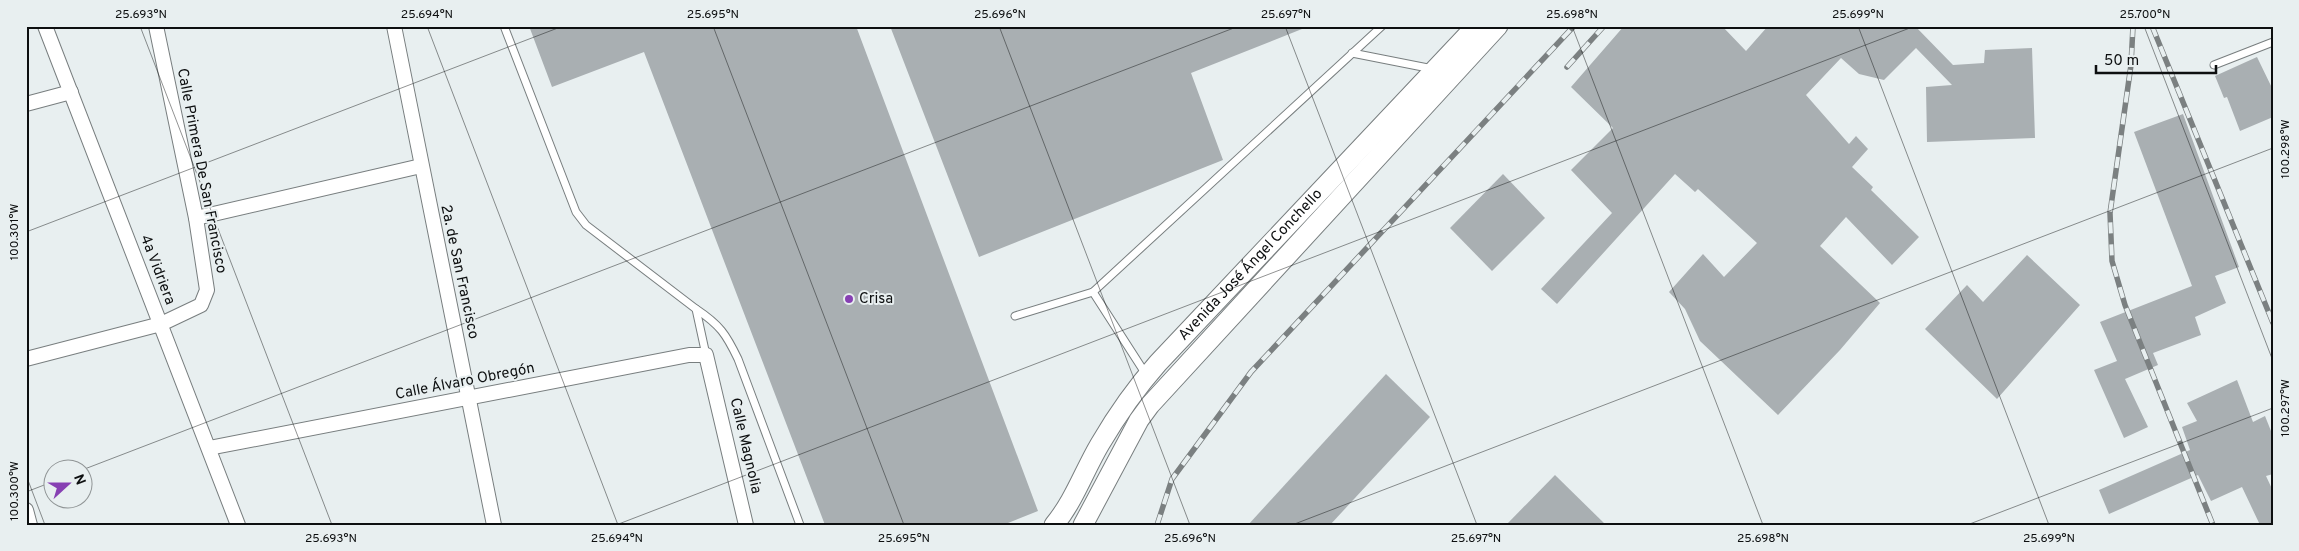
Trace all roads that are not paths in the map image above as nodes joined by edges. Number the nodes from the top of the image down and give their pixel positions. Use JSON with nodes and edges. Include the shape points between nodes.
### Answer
{"nodes":[{"id":1,"x":45,"y":26,"type":"edge"},
{"id":2,"x":156,"y":26,"type":"edge"},
{"id":3,"x":394,"y":26,"type":"edge"},
{"id":4,"x":504,"y":26,"type":"edge"},
{"id":5,"x":1382,"y":26,"type":"edge"},
{"id":6,"x":1476,"y":26,"type":"edge"},
{"id":7,"x":1498,"y":26,"type":"edge"},
{"id":8,"x":2273,"y":42,"type":"edge"},
{"id":9,"x":1352,"y":53,"type":"junction"},
{"id":10,"x":2214,"y":65,"type":"dead end"},
{"id":11,"x":1435,"y":70,"type":"junction"},
{"id":12,"x":70,"y":92,"type":"junction"},
{"id":13,"x":26,"y":104,"type":"edge"},
{"id":14,"x":421,"y":166,"type":"junction"},
{"id":15,"x":196,"y":218,"type":"junction"},
{"id":16,"x":1093,"y":292,"type":"junction"},
{"id":17,"x":696,"y":309,"type":"junction"},
{"id":18,"x":1015,"y":316,"type":"dead end"},
{"id":19,"x":160,"y":324,"type":"junction"},
{"id":20,"x":706,"y":355,"type":"junction"},
{"id":21,"x":26,"y":360,"type":"edge"},
{"id":22,"x":1147,"y":376,"type":"junction"},
{"id":23,"x":468,"y":398,"type":"junction"},
{"id":24,"x":209,"y":448,"type":"junction"},
{"id":25,"x":26,"y":510,"type":"edge"},
{"id":26,"x":30,"y":525,"type":"edge"},
{"id":27,"x":238,"y":525,"type":"edge"},
{"id":28,"x":494,"y":525,"type":"edge"},
{"id":29,"x":746,"y":525,"type":"edge"},
{"id":30,"x":800,"y":525,"type":"edge"},
{"id":31,"x":1054,"y":525,"type":"edge"},
{"id":32,"x":1083,"y":525,"type":"edge"}],
"edges":[{"from":1,"to":12,"type":"street","name":"4a Vidriera"},
{"from":2,"to":15,"type":"street","name":"Calle Primera De San Francisco"},
{"from":3,"to":14,"type":"street","name":"2a. de San Francisco"},
{"from":4,"to":17,"type":"lane","via":[[576,212],[586,225]]},
{"from":5,"to":9,"type":"lane"},
{"from":6,"to":11,"type":"main road","name":"Avenida José Ángel Conchello"},
{"from":7,"to":32,"type":"main road","name":"Avenida José Ángel Conchello","via":[[1150,405]]},
{"from":8,"to":10,"type":"lane"},
{"from":9,"to":11,"type":"lane"},
{"from":9,"to":16,"type":"lane"},
{"from":11,"to":22,"type":"main road","name":"Avenida José Ángel Conchello"},
{"from":12,"to":13,"type":"street"},
{"from":12,"to":19,"type":"street","name":"4a Vidriera"},
{"from":14,"to":15,"type":"street"},
{"from":14,"to":23,"type":"street","name":"2a. de San Francisco"},
{"from":15,"to":19,"type":"street","name":"Calle Primera De San Francisco","via":[[207,296],[196,308]]},
{"from":16,"to":18,"type":"lane"},
{"from":16,"to":22,"type":"lane"},
{"from":17,"to":20,"type":"lane"},
{"from":17,"to":30,"type":"lane","via":[[716,322],[734,350]]},
{"from":19,"to":21,"type":"street"},
{"from":19,"to":24,"type":"street","name":"4a Vidriera"},
{"from":20,"to":23,"type":"street","name":"Calle Álvaro Obregón","via":[[689,355]]},
{"from":20,"to":29,"type":"street","name":"Calle Magnolia"},
{"from":22,"to":31,"type":"main road","name":"Avenida José Ángel Conchello","via":[[1122,408]]},
{"from":23,"to":24,"type":"street","name":"Calle Álvaro Obregón"},
{"from":23,"to":28,"type":"street","name":"2a. de San Francisco"},
{"from":24,"to":27,"type":"street","name":"4a Vidriera"},
{"from":25,"to":26,"type":"street"}]}
